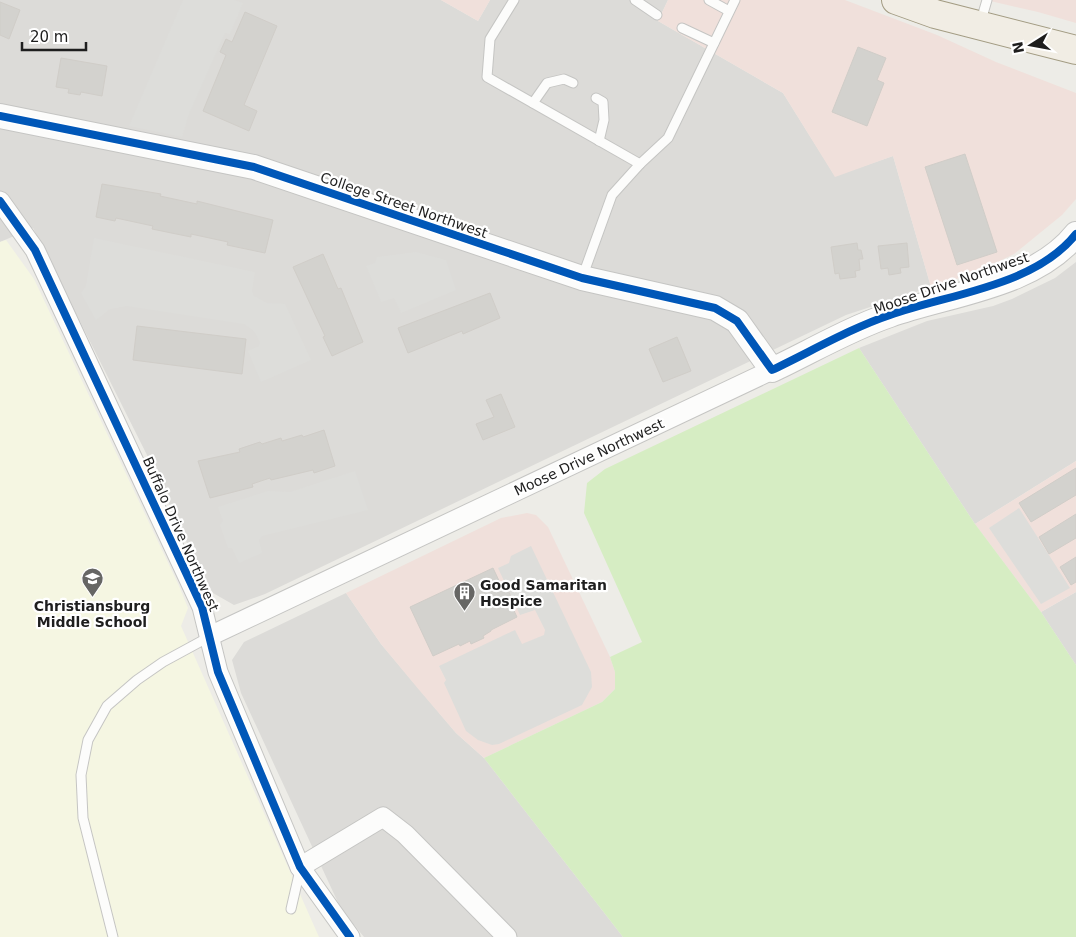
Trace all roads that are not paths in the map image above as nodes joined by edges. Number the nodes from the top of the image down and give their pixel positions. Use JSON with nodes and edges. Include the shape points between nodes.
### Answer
{"nodes":[{"id":1,"x":514,"y":0,"type":"edge"},
{"id":2,"x":635,"y":0,"type":"edge"},
{"id":3,"x":709,"y":0,"type":"edge"},
{"id":4,"x":735,"y":0,"type":"edge"},
{"id":5,"x":896,"y":0,"type":"edge"},
{"id":6,"x":987,"y":0,"type":"edge"},
{"id":7,"x":730,"y":11,"type":"junction"},
{"id":8,"x":657,"y":15,"type":"dead end"},
{"id":9,"x":980,"y":26,"type":"junction"},
{"id":10,"x":682,"y":28,"type":"dead end"},
{"id":11,"x":714,"y":43,"type":"junction"},
{"id":12,"x":1076,"y":50,"type":"edge"},
{"id":13,"x":572,"y":84,"type":"dead end"},
{"id":14,"x":596,"y":98,"type":"dead end"},
{"id":15,"x":533,"y":103,"type":"junction"},
{"id":16,"x":0,"y":116,"type":"edge"},
{"id":17,"x":599,"y":141,"type":"junction"},
{"id":18,"x":640,"y":164,"type":"junction"},
{"id":19,"x":0,"y":201,"type":"edge"},
{"id":20,"x":1076,"y":234,"type":"edge"},
{"id":21,"x":582,"y":278,"type":"junction"},
{"id":22,"x":772,"y":370,"type":"junction"},
{"id":23,"x":210,"y":636,"type":"junction"},
{"id":24,"x":300,"y":867,"type":"junction"},
{"id":25,"x":291,"y":909,"type":"dead end"},
{"id":26,"x":113,"y":937,"type":"edge"},
{"id":27,"x":350,"y":937,"type":"edge"},
{"id":28,"x":507,"y":937,"type":"edge"}],
"edges":[{"from":1,"to":15,"type":"lane","via":[[490,39],[487,77]]},
{"from":2,"to":8,"type":"lane"},
{"from":3,"to":7,"type":"lane"},
{"from":4,"to":7,"type":"lane"},
{"from":5,"to":9,"type":"main road"},
{"from":6,"to":9,"type":"lane"},
{"from":7,"to":11,"type":"lane"},
{"from":9,"to":12,"type":"main road"},
{"from":10,"to":11,"type":"lane"},
{"from":11,"to":18,"type":"lane","via":[[668,138]]},
{"from":13,"to":15,"type":"lane","via":[[564,78],[547,83]]},
{"from":14,"to":17,"type":"lane","via":[[603,102],[604,120]]},
{"from":15,"to":17,"type":"lane"},
{"from":16,"to":21,"type":"street","name":"College Street Northwest","via":[[254,168]]},
{"from":17,"to":18,"type":"lane"},
{"from":18,"to":21,"type":"lane","via":[[612,195]]},
{"from":19,"to":23,"type":"street","name":"Buffalo Drive Northwest","via":[[35,250],[70,320],[202,607]]},
{"from":20,"to":22,"type":"street","name":"Moose Drive Northwest","via":[[1066,247],[1038,266],[1007,280],[888,315]]},
{"from":21,"to":22,"type":"street","name":"College Street Northwest","via":[[716,308],[737,321]]},
{"from":22,"to":23,"type":"street","name":"Moose Drive Northwest"},
{"from":23,"to":24,"type":"street","name":"Buffalo Drive Northwest","via":[[218,672]]},
{"from":23,"to":26,"type":"lane","via":[[137,680],[107,706],[88,740],[81,775],[83,818]]},
{"from":24,"to":25,"type":"lane"},
{"from":24,"to":27,"type":"street","name":"Buffalo Drive Northwest"},
{"from":24,"to":28,"type":"street","via":[[383,817],[405,834]]}]}
